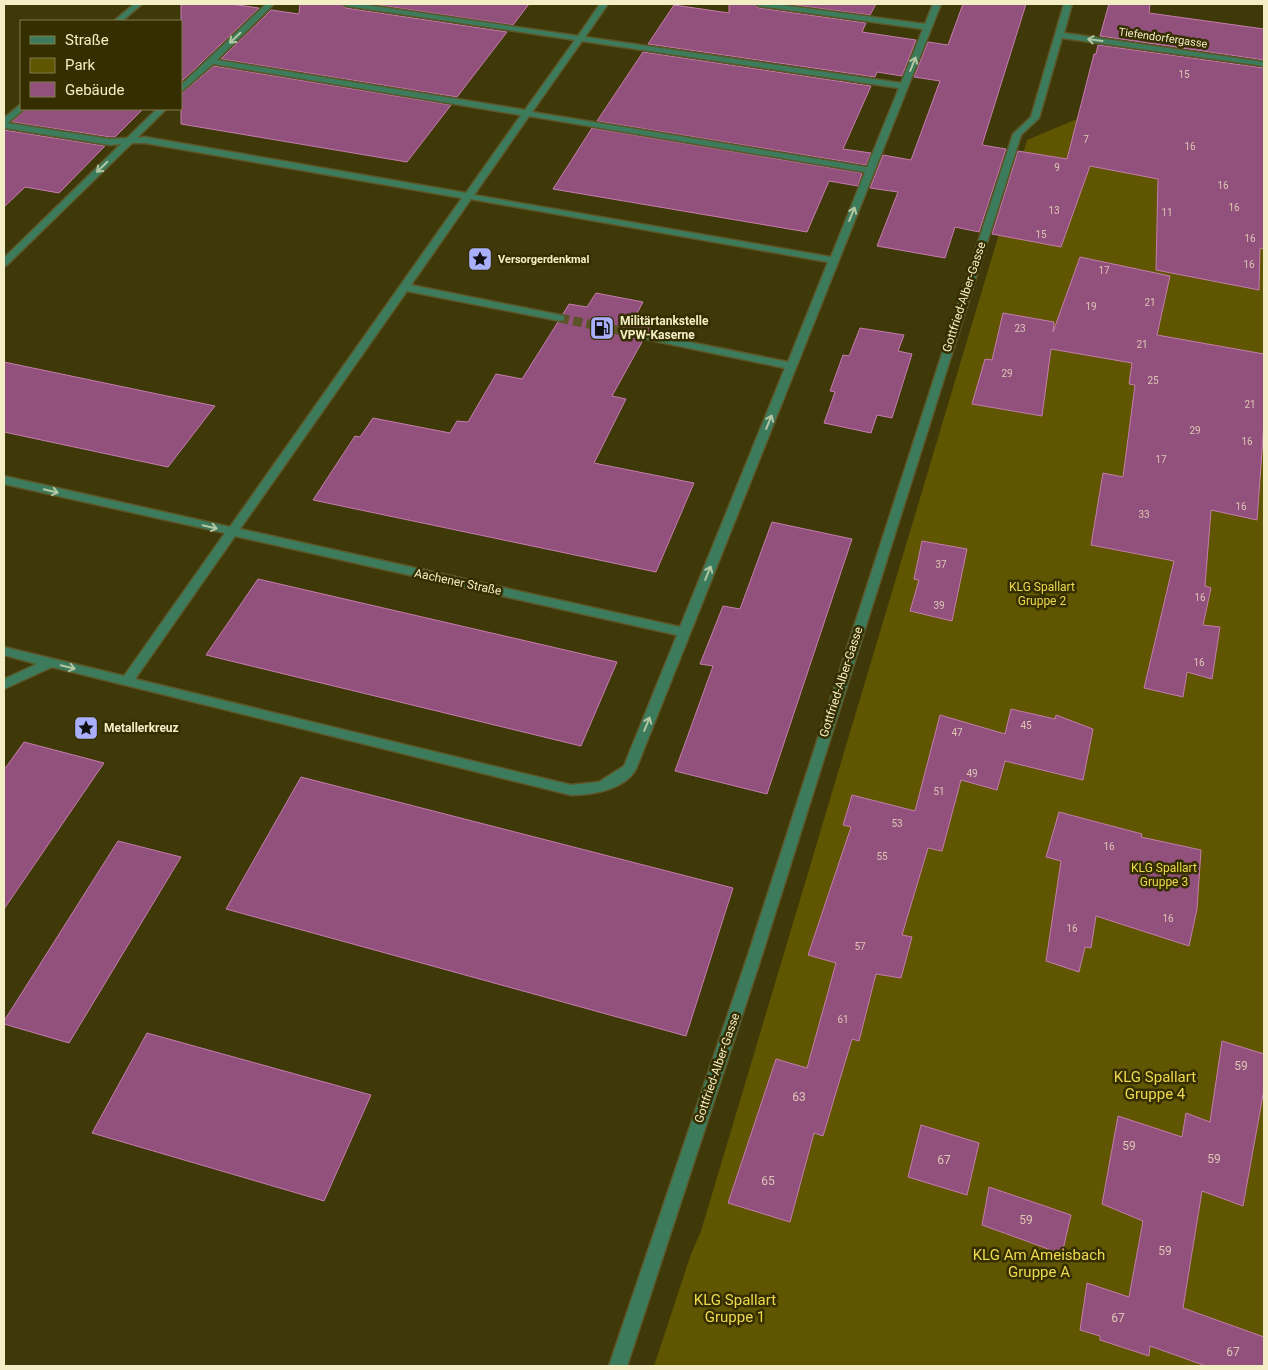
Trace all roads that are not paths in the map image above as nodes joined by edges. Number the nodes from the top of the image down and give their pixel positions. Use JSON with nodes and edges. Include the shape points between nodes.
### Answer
{"nodes":[{"id":1,"x":138,"y":4,"type":"edge"},
{"id":2,"x":270,"y":4,"type":"edge"},
{"id":3,"x":346,"y":4,"type":"edge"},
{"id":4,"x":604,"y":4,"type":"edge"},
{"id":5,"x":759,"y":4,"type":"edge"},
{"id":6,"x":937,"y":4,"type":"edge"},
{"id":7,"x":1068,"y":4,"type":"edge"},
{"id":8,"x":119,"y":20,"type":"edge"},
{"id":9,"x":928,"y":27,"type":"junction"},
{"id":10,"x":1059,"y":34,"type":"junction"},
{"id":11,"x":579,"y":39,"type":"junction"},
{"id":12,"x":211,"y":61,"type":"junction"},
{"id":13,"x":1264,"y":64,"type":"edge"},
{"id":14,"x":904,"y":86,"type":"junction"},
{"id":15,"x":182,"y":89,"type":"edge"},
{"id":16,"x":20,"y":108,"type":"edge"},
{"id":17,"x":161,"y":110,"type":"edge"},
{"id":18,"x":526,"y":114,"type":"junction"},
{"id":19,"x":4,"y":124,"type":"edge"},
{"id":20,"x":129,"y":141,"type":"junction"},
{"id":21,"x":870,"y":170,"type":"junction"},
{"id":22,"x":469,"y":196,"type":"junction"},
{"id":23,"x":834,"y":260,"type":"junction"},
{"id":24,"x":4,"y":263,"type":"edge"},
{"id":25,"x":404,"y":287,"type":"junction"},
{"id":26,"x":560,"y":318,"type":"tunnel mouth"},
{"id":27,"x":645,"y":336,"type":"tunnel mouth"},
{"id":28,"x":792,"y":366,"type":"junction"},
{"id":29,"x":4,"y":480,"type":"edge"},
{"id":30,"x":232,"y":532,"type":"junction"},
{"id":31,"x":684,"y":632,"type":"junction"},
{"id":32,"x":4,"y":651,"type":"edge"},
{"id":33,"x":50,"y":663,"type":"junction"},
{"id":34,"x":126,"y":682,"type":"junction"},
{"id":35,"x":4,"y":684,"type":"edge"},
{"id":36,"x":618,"y":1366,"type":"edge"}],
"edges":[{"from":1,"to":8,"type":"street"},
{"from":2,"to":12,"type":"street","one_way":true},
{"from":3,"to":11,"type":"street"},
{"from":4,"to":11,"type":"street"},
{"from":5,"to":9,"type":"street"},
{"from":6,"to":9,"type":"street"},
{"from":7,"to":10,"type":"street","name":"Gottfried-Alber-Gasse"},
{"from":14,"to":9,"type":"street","one_way":true},
{"from":13,"to":10,"type":"street","name":"Tiefendorfergasse","one_way":true},
{"from":10,"to":36,"type":"street","name":"Gottfried-Alber-Gasse","via":[[1035,118],[1017,134],[754,955]]},
{"from":11,"to":14,"type":"street"},
{"from":11,"to":18,"type":"street"},
{"from":12,"to":15,"type":"street"},
{"from":12,"to":18,"type":"street"},
{"from":14,"to":21,"type":"street"},
{"from":16,"to":19,"type":"street"},
{"from":17,"to":20,"type":"street"},
{"from":18,"to":21,"type":"street"},
{"from":18,"to":22,"type":"street"},
{"from":19,"to":20,"type":"street","via":[[110,142]]},
{"from":20,"to":22,"type":"street","via":[[145,140]]},
{"from":20,"to":24,"type":"street","one_way":true},
{"from":23,"to":21,"type":"street","one_way":true},
{"from":22,"to":23,"type":"street"},
{"from":22,"to":25,"type":"street"},
{"from":23,"to":28,"type":"street"},
{"from":25,"to":26,"type":"street"},
{"from":25,"to":30,"type":"street"},
{"from":27,"to":28,"type":"street"},
{"from":31,"to":28,"type":"street","one_way":true},
{"from":29,"to":30,"type":"street","name":"Aachener Straße","one_way":true},
{"from":30,"to":31,"type":"street","name":"Aachener Straße"},
{"from":30,"to":34,"type":"street"},
{"from":34,"to":31,"type":"street","one_way":true,"via":[[571,790],[595,790],[616,780],[629,769]]},
{"from":32,"to":33,"type":"street"},
{"from":33,"to":34,"type":"street","one_way":true},
{"from":33,"to":35,"type":"street"}]}
